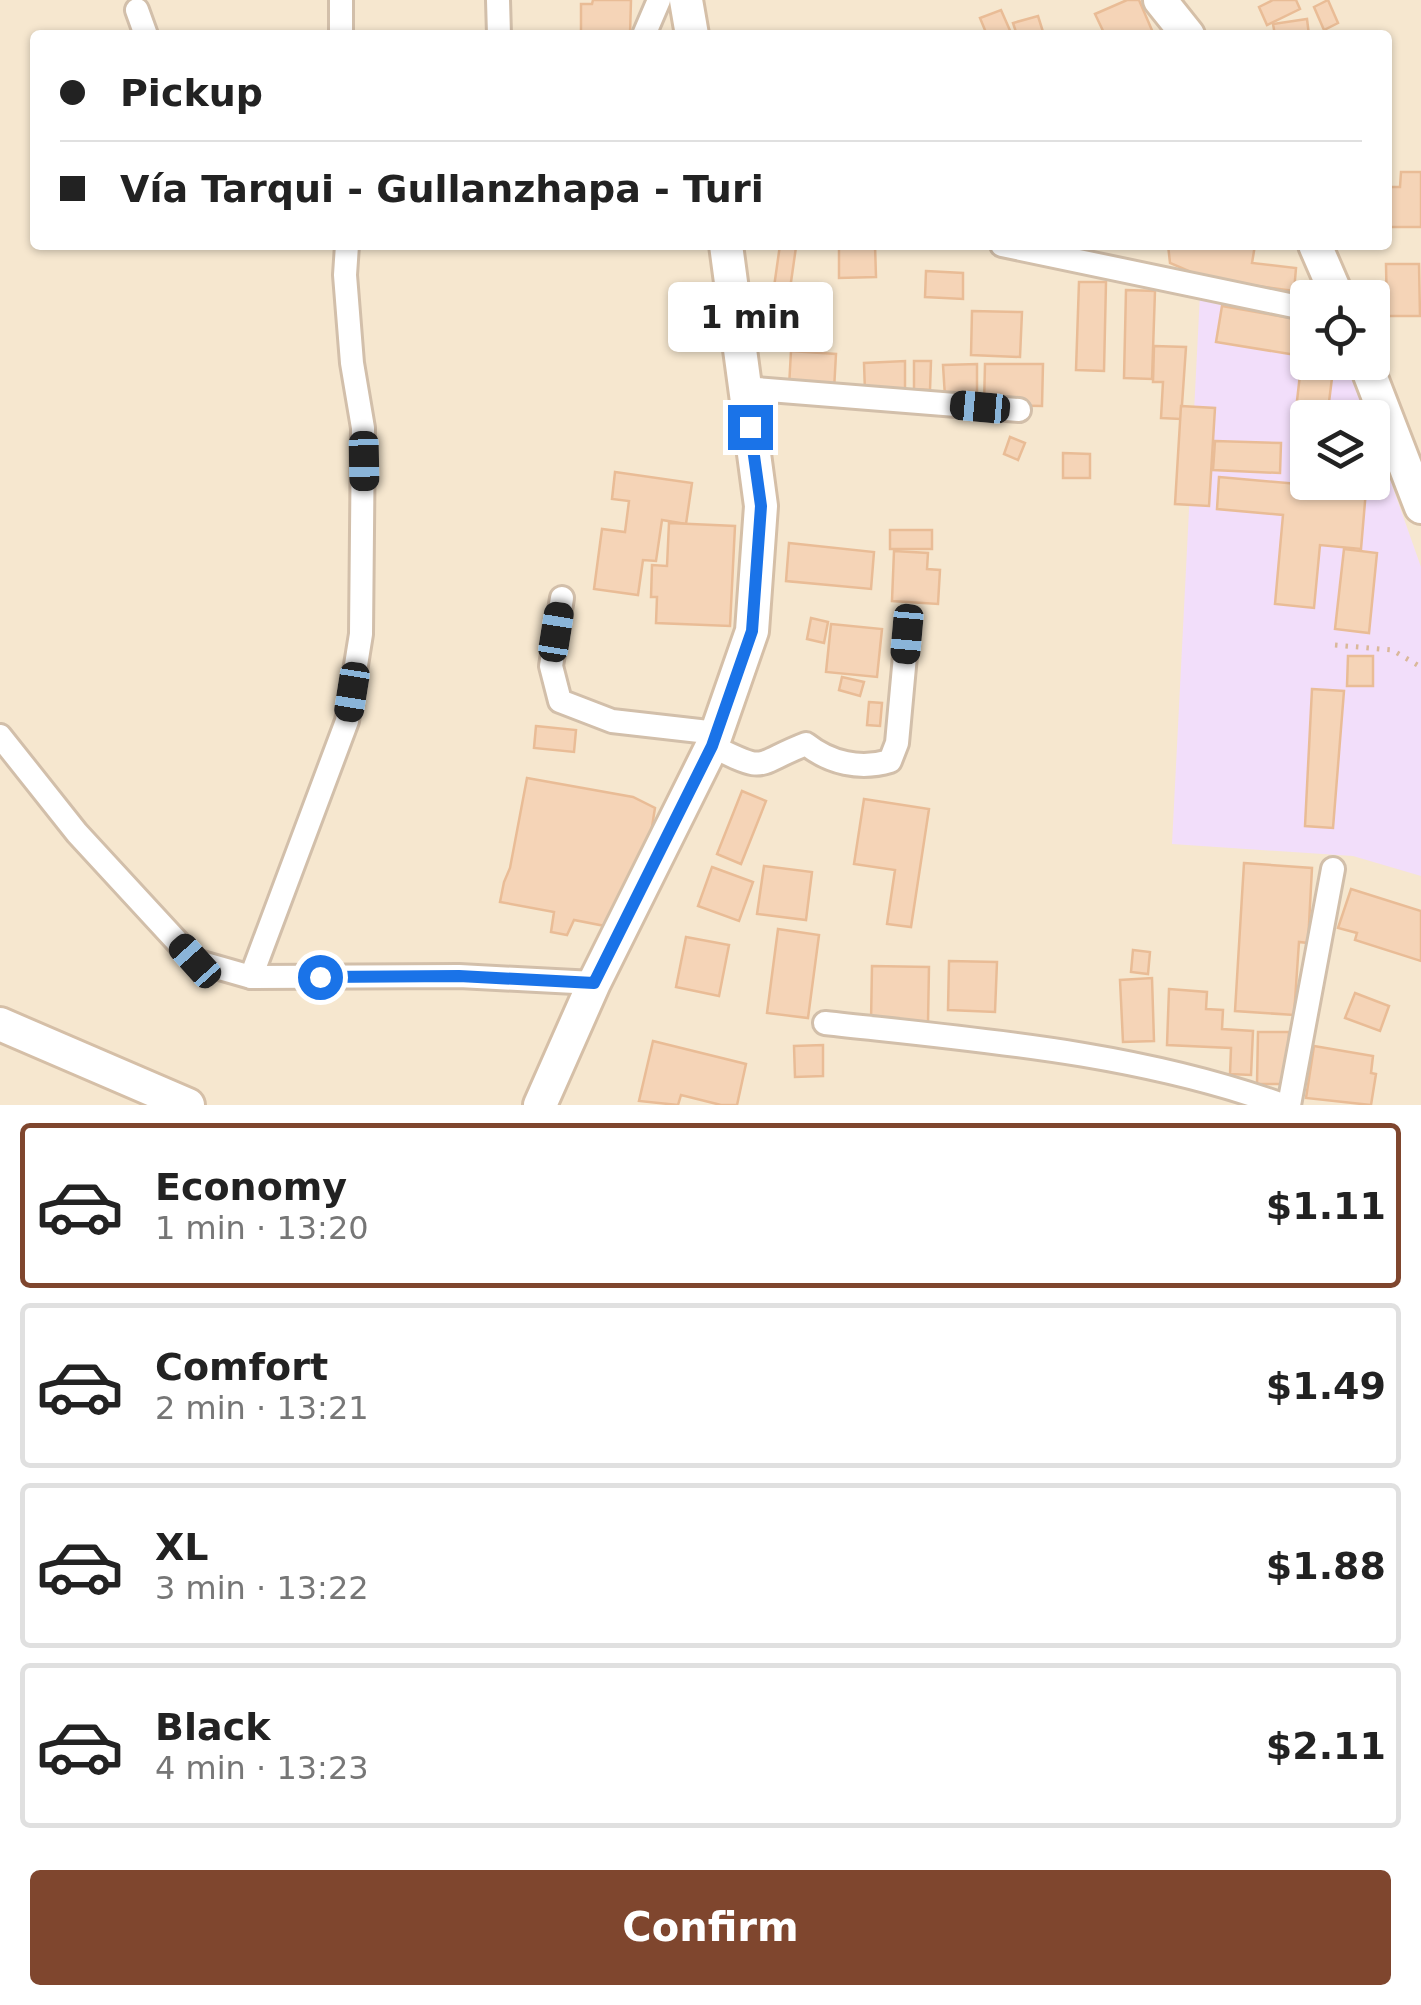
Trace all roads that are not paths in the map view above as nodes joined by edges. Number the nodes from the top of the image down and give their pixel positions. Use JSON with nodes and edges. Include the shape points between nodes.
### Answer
{"nodes":[{"id":1,"x":341,"y":0,"type":"edge"},
{"id":2,"x":498,"y":0,"type":"edge"},
{"id":3,"x":659,"y":0,"type":"edge"},
{"id":4,"x":686,"y":0,"type":"edge"},
{"id":5,"x":1160,"y":0,"type":"edge"},
{"id":6,"x":136,"y":10,"type":"dead end"},
{"id":7,"x":144,"y":30,"type":"edge"},
{"id":8,"x":341,"y":30,"type":"edge"},
{"id":9,"x":499,"y":30,"type":"edge"},
{"id":10,"x":646,"y":30,"type":"edge"},
{"id":11,"x":691,"y":30,"type":"edge"},
{"id":12,"x":1184,"y":30,"type":"edge"},
{"id":13,"x":348,"y":250,"type":"edge"},
{"id":14,"x":727,"y":250,"type":"edge"},
{"id":15,"x":1026,"y":250,"type":"edge"},
{"id":16,"x":1317,"y":250,"type":"edge"},
{"id":17,"x":1330,"y":280,"type":"edge"},
{"id":18,"x":1290,"y":305,"type":"edge"},
{"id":19,"x":1372,"y":380,"type":"edge"},
{"id":20,"x":744,"y":388,"type":"junction"},
{"id":21,"x":1019,"y":410,"type":"dead end"},
{"id":22,"x":1421,"y":506,"type":"edge"},
{"id":23,"x":562,"y":598,"type":"dead end"},
{"id":24,"x":907,"y":634,"type":"dead end"},
{"id":25,"x":0,"y":736,"type":"edge"},
{"id":26,"x":714,"y":739,"type":"junction"},
{"id":27,"x":1333,"y":869,"type":"dead end"},
{"id":28,"x":251,"y":977,"type":"junction"},
{"id":29,"x":594,"y":983,"type":"junction"},
{"id":30,"x":825,"y":1023,"type":"dead end"},
{"id":31,"x":0,"y":1024,"type":"edge"},
{"id":32,"x":188,"y":1105,"type":"edge"},
{"id":33,"x":540,"y":1105,"type":"edge"},
{"id":34,"x":1286,"y":1105,"type":"edge"}],
"edges":[{"from":1,"to":8,"type":"street"},
{"from":2,"to":9,"type":"street"},
{"from":3,"to":10,"type":"street"},
{"from":4,"to":11,"type":"main road"},
{"from":5,"to":12,"type":"main road"},
{"from":6,"to":7,"type":"street"},
{"from":13,"to":28,"type":"street","via":[[352,363],[363,428],[361,634],[347,721]]},
{"from":14,"to":20,"type":"main road"},
{"from":15,"to":18,"type":"street"},
{"from":16,"to":17,"type":"main road"},
{"from":19,"to":22,"type":"main road"},
{"from":20,"to":21,"type":"street"},
{"from":20,"to":26,"type":"main road","via":[[761,506],[752,631]]},
{"from":23,"to":26,"type":"street","via":[[551,666],[560,701],[612,721]]},
{"from":24,"to":26,"type":"street","via":[[890,761],[870,767],[824,758],[806,744],[764,766],[748,764]]},
{"from":25,"to":28,"type":"street","via":[[195,961]]},
{"from":26,"to":29,"type":"main road"},
{"from":27,"to":34,"type":"street"},
{"from":28,"to":29,"type":"street"},
{"from":29,"to":33,"type":"main road"},
{"from":30,"to":34,"type":"street","via":[[1045,1048],[1230,1086]]},
{"from":31,"to":32,"type":"main road"}]}
